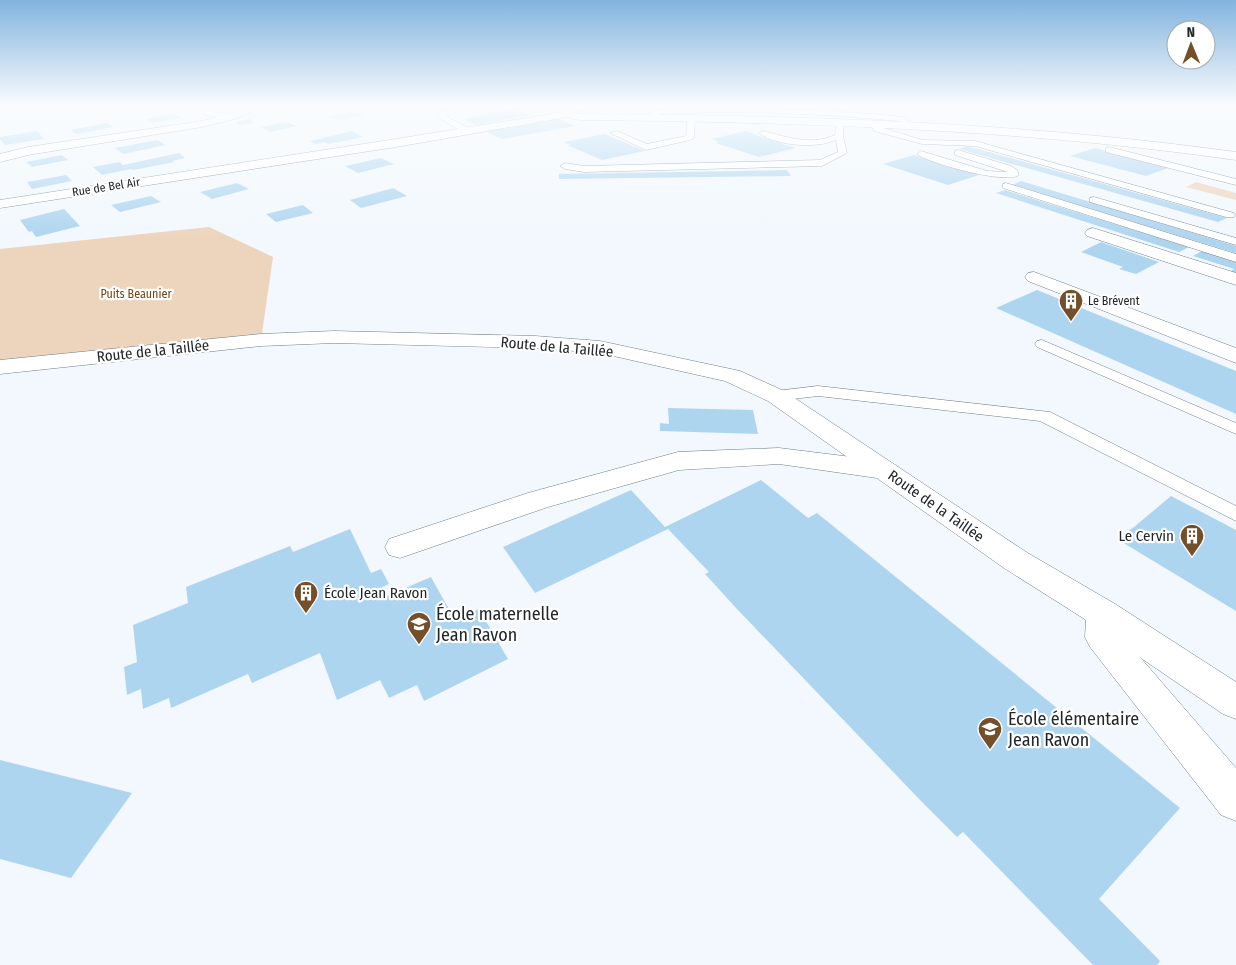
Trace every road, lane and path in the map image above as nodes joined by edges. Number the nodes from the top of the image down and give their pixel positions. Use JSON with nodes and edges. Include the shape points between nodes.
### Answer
{"nodes":[{"id":1,"x":34,"y":150,"type":"edge"},
{"id":2,"x":345,"y":150,"type":"edge"},
{"id":3,"x":842,"y":150,"type":"edge"},
{"id":4,"x":949,"y":150,"type":"edge"},
{"id":5,"x":997,"y":150,"type":"edge"},
{"id":6,"x":1110,"y":150,"type":"dead end"},
{"id":7,"x":1187,"y":150,"type":"edge"},
{"id":8,"x":1193,"y":150,"type":"edge"},
{"id":9,"x":921,"y":154,"type":"dead end"},
{"id":10,"x":1236,"y":156,"type":"edge"},
{"id":11,"x":0,"y":158,"type":"edge"},
{"id":12,"x":565,"y":166,"type":"dead end"},
{"id":13,"x":1236,"y":169,"type":"edge"},
{"id":14,"x":1236,"y":182,"type":"edge"},
{"id":15,"x":1006,"y":186,"type":"dead end"},
{"id":16,"x":1085,"y":198,"type":"dead end"},
{"id":17,"x":0,"y":204,"type":"edge"},
{"id":18,"x":1230,"y":215,"type":"dead end"},
{"id":19,"x":1094,"y":233,"type":"dead end"},
{"id":20,"x":1236,"y":242,"type":"edge"},
{"id":21,"x":1236,"y":258,"type":"edge"},
{"id":22,"x":1034,"y":277,"type":"dead end"},
{"id":23,"x":1236,"y":279,"type":"edge"},
{"id":24,"x":1042,"y":344,"type":"dead end"},
{"id":25,"x":1236,"y":356,"type":"edge"},
{"id":26,"x":0,"y":367,"type":"edge"},
{"id":27,"x":776,"y":396,"type":"junction"},
{"id":28,"x":1236,"y":430,"type":"edge"},
{"id":29,"x":884,"y":470,"type":"junction"},
{"id":30,"x":1236,"y":514,"type":"edge"},
{"id":31,"x":400,"y":547,"type":"dead end"},
{"id":32,"x":1103,"y":614,"type":"junction"},
{"id":33,"x":1236,"y":702,"type":"edge"},
{"id":34,"x":1236,"y":800,"type":"edge"}],
"edges":[{"from":1,"to":11,"type":"street"},
{"from":2,"to":17,"type":"street","name":"Rue de Bel Air"},
{"from":3,"to":12,"type":"lane","via":[[843,153],[822,163],[799,166],[584,169]]},
{"from":4,"to":9,"type":"lane","via":[[1008,168],[1014,175],[986,174]]},
{"from":5,"to":18,"type":"lane"},
{"from":6,"to":14,"type":"lane"},
{"from":7,"to":13,"type":"street"},
{"from":8,"to":10,"type":"street"},
{"from":15,"to":21,"type":"lane"},
{"from":16,"to":20,"type":"lane"},
{"from":19,"to":23,"type":"street"},
{"from":22,"to":25,"type":"street"},
{"from":24,"to":28,"type":"lane"},
{"from":26,"to":27,"type":"street","name":"Route de la Taillée","via":[[261,340],[334,337],[535,342],[600,347],[732,376]]},
{"from":27,"to":29,"type":"street","name":"Route de la Taillée"},
{"from":27,"to":30,"type":"lane","via":[[818,391],[1044,416]]},
{"from":29,"to":31,"type":"street","via":[[779,456],[678,461],[538,500]]},
{"from":29,"to":32,"type":"street","name":"Route de la Taillée","via":[[1008,556]]},
{"from":32,"to":33,"type":"street","name":"Route de la Taillée"},
{"from":32,"to":34,"type":"street","via":[[1102,637]]}]}
